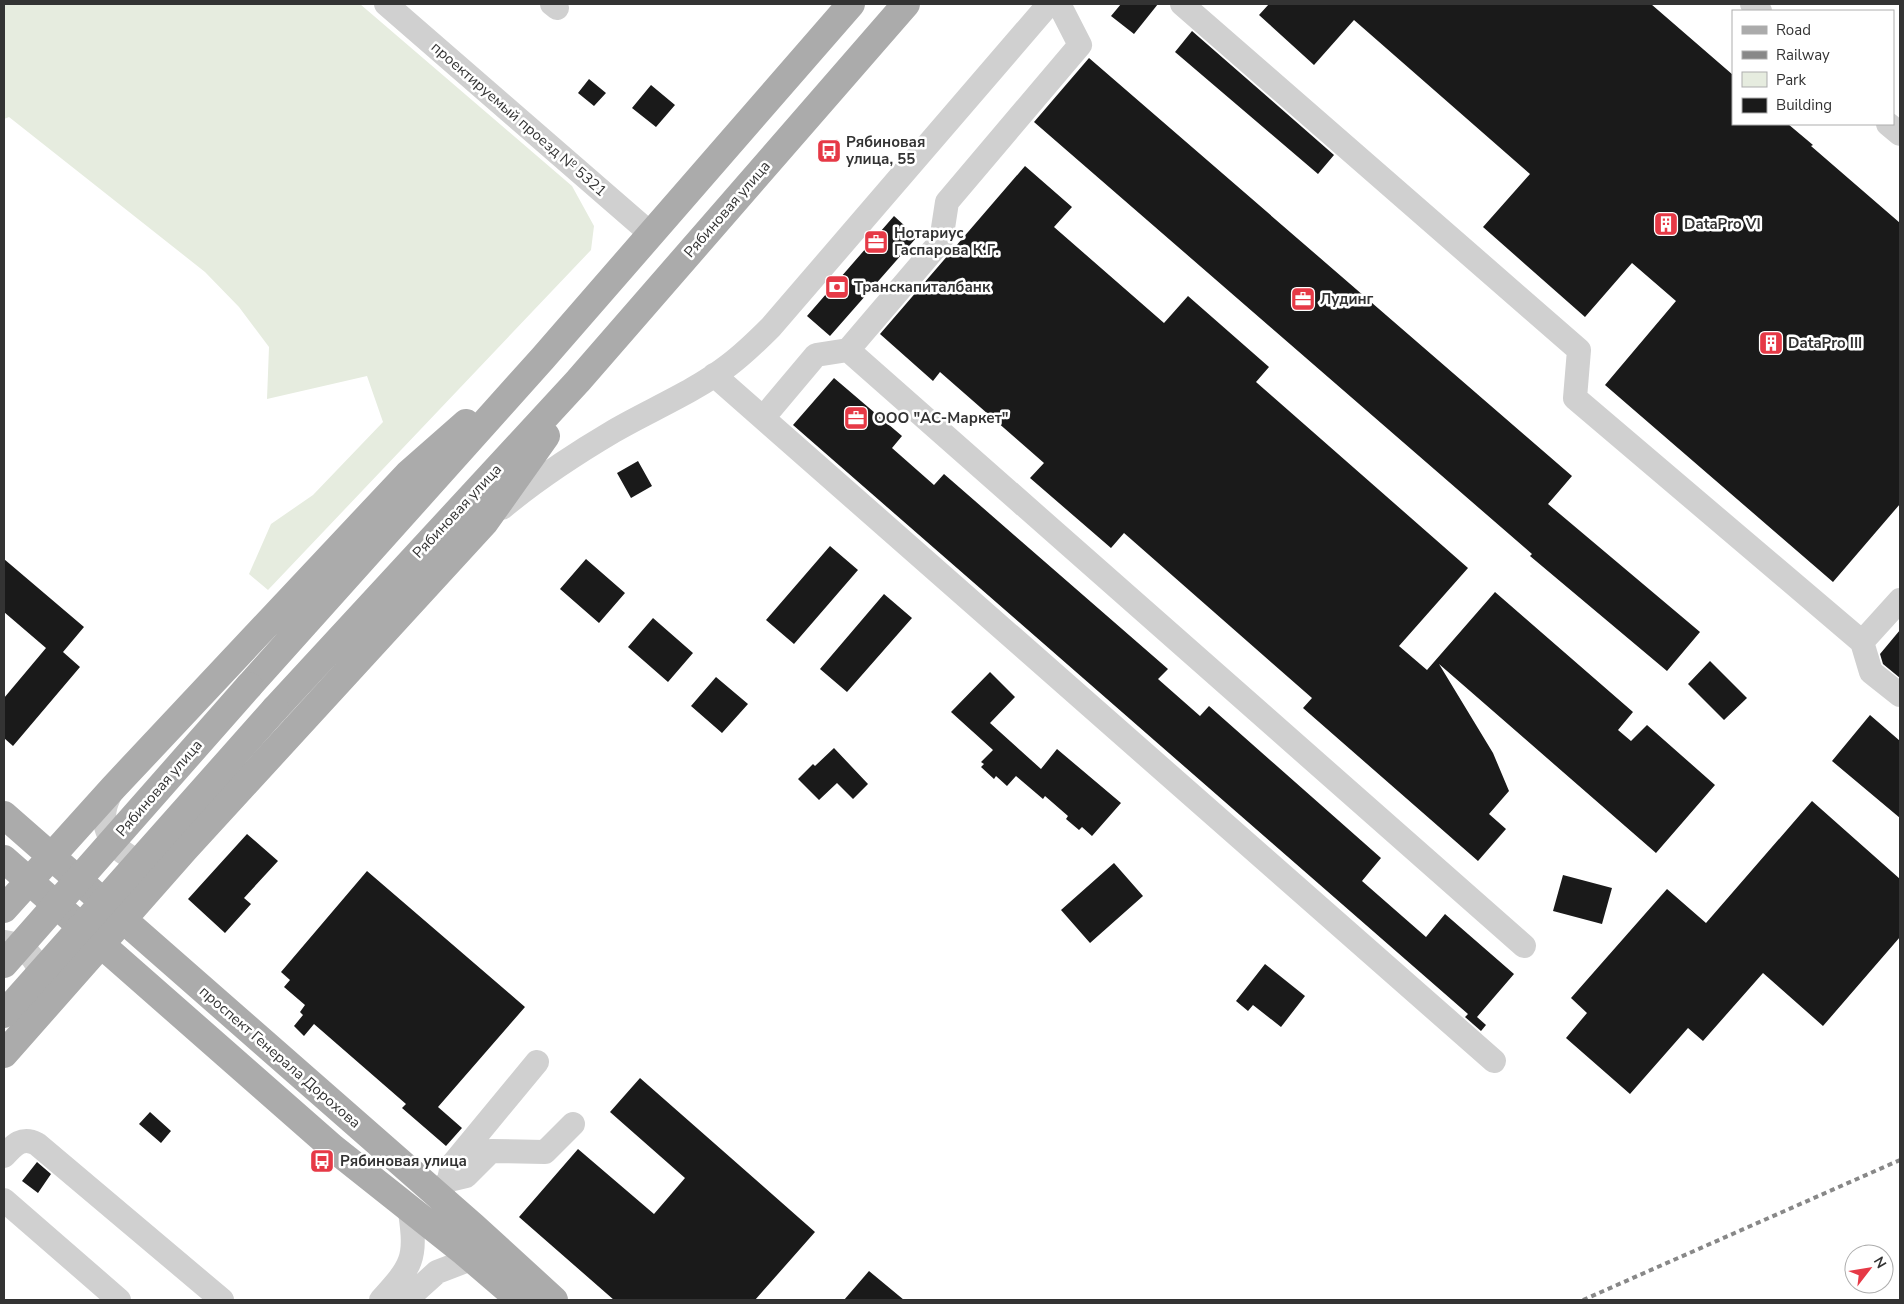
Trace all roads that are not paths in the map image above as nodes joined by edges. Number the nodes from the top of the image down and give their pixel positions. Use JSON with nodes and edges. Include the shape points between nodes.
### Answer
{"nodes":[{"id":1,"x":386,"y":4,"type":"edge"},
{"id":2,"x":850,"y":4,"type":"edge"},
{"id":3,"x":906,"y":4,"type":"edge"},
{"id":4,"x":1049,"y":4,"type":"edge"},
{"id":5,"x":1059,"y":4,"type":"edge"},
{"id":6,"x":1182,"y":4,"type":"edge"},
{"id":7,"x":1889,"y":125,"type":"edge"},
{"id":8,"x":1900,"y":134,"type":"edge"},
{"id":9,"x":651,"y":234,"type":"junction"},
{"id":10,"x":848,"y":350,"type":"junction"},
{"id":11,"x":544,"y":358,"type":"junction"},
{"id":12,"x":714,"y":375,"type":"junction"},
{"id":13,"x":578,"y":381,"type":"junction"},
{"id":14,"x":763,"y":418,"type":"junction"},
{"id":15,"x":485,"y":522,"type":"junction"},
{"id":16,"x":1900,"y":600,"type":"edge"},
{"id":17,"x":1862,"y":642,"type":"junction"},
{"id":18,"x":1900,"y":695,"type":"edge"},
{"id":19,"x":112,"y":788,"type":"junction"},
{"id":20,"x":4,"y":815,"type":"edge"},
{"id":21,"x":186,"y":849,"type":"junction"},
{"id":22,"x":51,"y":855,"type":"junction"},
{"id":23,"x":4,"y":858,"type":"edge"},
{"id":24,"x":30,"y":880,"type":"junction"},
{"id":25,"x":4,"y":909,"type":"edge"},
{"id":26,"x":122,"y":919,"type":"junction"},
{"id":27,"x":4,"y":942,"type":"edge"},
{"id":28,"x":100,"y":944,"type":"junction"},
{"id":29,"x":1524,"y":946,"type":"dead end"},
{"id":30,"x":4,"y":964,"type":"edge"},
{"id":31,"x":4,"y":1014,"type":"edge"},
{"id":32,"x":35,"y":1017,"type":"junction"},
{"id":33,"x":4,"y":1054,"type":"edge"},
{"id":34,"x":1494,"y":1061,"type":"dead end"},
{"id":35,"x":537,"y":1062,"type":"dead end"},
{"id":36,"x":573,"y":1124,"type":"dead end"},
{"id":37,"x":4,"y":1156,"type":"edge"},
{"id":38,"x":443,"y":1187,"type":"junction"},
{"id":39,"x":383,"y":1188,"type":"junction"},
{"id":40,"x":4,"y":1200,"type":"edge"},
{"id":41,"x":410,"y":1212,"type":"junction"},
{"id":42,"x":463,"y":1262,"type":"junction"},
{"id":43,"x":119,"y":1300,"type":"edge"},
{"id":44,"x":222,"y":1300,"type":"edge"},
{"id":45,"x":381,"y":1300,"type":"edge"},
{"id":46,"x":406,"y":1300,"type":"edge"},
{"id":47,"x":502,"y":1300,"type":"edge"},
{"id":48,"x":520,"y":1300,"type":"edge"},
{"id":49,"x":554,"y":1300,"type":"edge"}],
"edges":[{"from":1,"to":9,"type":"street","name":"проектируемый проезд № 5321"},
{"from":2,"to":9,"type":"main road","name":"Рябиновая улица"},
{"from":3,"to":13,"type":"main road","name":"Рябиновая улица"},
{"from":4,"to":12,"type":"street","via":[[772,327]]},
{"from":5,"to":10,"type":"street","via":[[1080,45],[947,202],[941,241]]},
{"from":6,"to":17,"type":"street","via":[[1579,350],[1575,398]]},
{"from":7,"to":8,"type":"street"},
{"from":9,"to":11,"type":"main road","name":"Рябиновая улица"},
{"from":10,"to":14,"type":"street","via":[[816,355]]},
{"from":10,"to":29,"type":"street"},
{"from":11,"to":19,"type":"main road","via":[[408,474]]},
{"from":11,"to":30,"type":"main road","name":"Рябиновая улица","bridge":true},
{"from":12,"to":14,"type":"street"},
{"from":12,"to":15,"type":"street","via":[[563,463],[523,490]]},
{"from":13,"to":15,"type":"main road","via":[[540,445]]},
{"from":13,"to":31,"type":"main road","name":"Рябиновая улица","bridge":true,"via":[[275,709]]},
{"from":14,"to":34,"type":"street"},
{"from":15,"to":21,"type":"main road"},
{"from":16,"to":17,"type":"street"},
{"from":17,"to":18,"type":"street","via":[[1871,672]]},
{"from":19,"to":21,"type":"street","via":[[105,804],[104,821],[110,838],[121,852],[136,860],[154,863],[171,859]]},
{"from":19,"to":22,"type":"main road"},
{"from":20,"to":22,"type":"main road","name":"проспект Генерала Дорохова"},
{"from":21,"to":26,"type":"main road"},
{"from":22,"to":24,"type":"main road"},
{"from":22,"to":26,"type":"main road","name":"проспект Генерала Дорохова"},
{"from":23,"to":24,"type":"main road"},
{"from":24,"to":25,"type":"main road"},
{"from":24,"to":28,"type":"main road"},
{"from":26,"to":28,"type":"main road"},
{"from":26,"to":38,"type":"main road","name":"проспект Генерала Дорохова"},
{"from":27,"to":32,"type":"street","via":[[24,949],[42,973],[42,1003]]},
{"from":28,"to":32,"type":"main road"},
{"from":28,"to":39,"type":"main road"},
{"from":32,"to":33,"type":"main road"},
{"from":35,"to":38,"type":"street","via":[[452,1165]]},
{"from":36,"to":38,"type":"street","via":[[546,1152],[491,1151],[466,1176]]},
{"from":37,"to":44,"type":"street","via":[[18,1142],[24,1140],[37,1144]]},
{"from":38,"to":49,"type":"main road","name":"проспект Генерала Дорохова"},
{"from":39,"to":41,"type":"main road"},
{"from":39,"to":48,"type":"main road"},
{"from":40,"to":43,"type":"street"},
{"from":41,"to":42,"type":"main road"},
{"from":41,"to":45,"type":"street","via":[[413,1241],[409,1265]]},
{"from":42,"to":46,"type":"street","via":[[437,1272]]},
{"from":42,"to":47,"type":"main road"}]}
